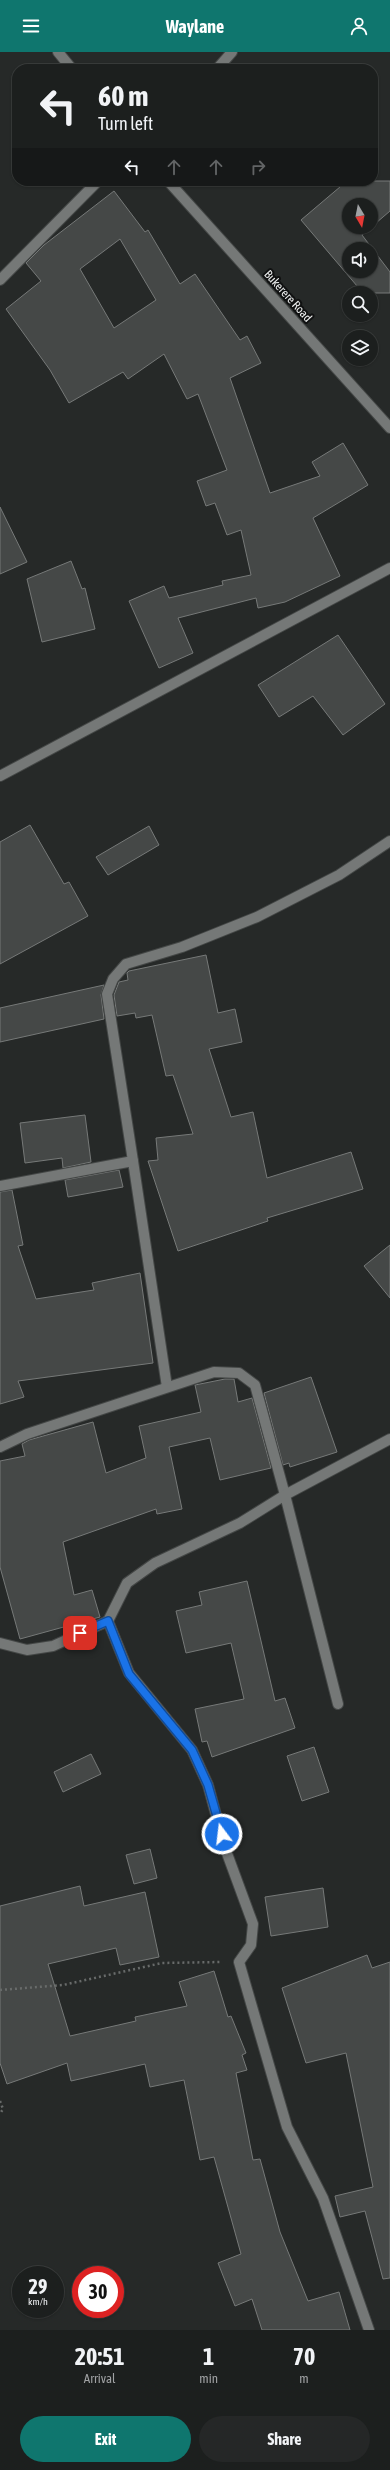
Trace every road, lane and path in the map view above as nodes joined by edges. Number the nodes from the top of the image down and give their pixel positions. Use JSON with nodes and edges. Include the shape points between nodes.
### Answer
{"nodes":[{"id":1,"x":58,"y":52,"type":"edge"},
{"id":2,"x":232,"y":52,"type":"edge"},
{"id":3,"x":68,"y":64,"type":"edge"},
{"id":4,"x":221,"y":64,"type":"edge"},
{"id":5,"x":93,"y":186,"type":"edge"},
{"id":6,"x":172,"y":186,"type":"edge"},
{"id":7,"x":0,"y":280,"type":"edge"},
{"id":8,"x":390,"y":428,"type":"edge"},
{"id":9,"x":390,"y":568,"type":"edge"},
{"id":10,"x":0,"y":776,"type":"edge"},
{"id":11,"x":390,"y":841,"type":"edge"},
{"id":12,"x":133,"y":1161,"type":"junction"},
{"id":13,"x":0,"y":1186,"type":"edge"},
{"id":14,"x":167,"y":1387,"type":"junction"},
{"id":15,"x":390,"y":1439,"type":"edge"},
{"id":16,"x":0,"y":1447,"type":"edge"},
{"id":17,"x":285,"y":1495,"type":"junction"},
{"id":18,"x":108,"y":1621,"type":"junction"},
{"id":19,"x":0,"y":1643,"type":"edge"},
{"id":20,"x":338,"y":1704,"type":"dead end"},
{"id":21,"x":239,"y":1962,"type":"junction"},
{"id":22,"x":0,"y":1990,"type":"edge"},
{"id":23,"x":0,"y":2101,"type":"edge"},
{"id":24,"x":0,"y":2114,"type":"edge"},
{"id":25,"x":369,"y":2330,"type":"edge"}],
"edges":[{"from":1,"to":3,"type":"street"},
{"from":2,"to":4,"type":"street"},
{"from":5,"to":7,"type":"street"},
{"from":6,"to":8,"type":"street","name":"Bukerere Road"},
{"from":9,"to":10,"type":"street"},
{"from":11,"to":12,"type":"street","via":[[339,875],[257,917],[182,947],[126,964],[113,979],[107,994]]},
{"from":12,"to":13,"type":"street"},
{"from":12,"to":14,"type":"street"},
{"from":14,"to":16,"type":"street","via":[[27,1434]]},
{"from":14,"to":17,"type":"street","via":[[214,1372],[239,1373],[255,1385]]},
{"from":15,"to":17,"type":"street"},
{"from":17,"to":18,"type":"street","via":[[240,1522],[155,1563],[128,1583]]},
{"from":17,"to":20,"type":"street"},
{"from":18,"to":19,"type":"street","via":[[53,1646],[26,1650]]},
{"from":18,"to":21,"type":"street","via":[[129,1674],[192,1750],[208,1785],[226,1848],[253,1924],[251,1945]]},
{"from":21,"to":22,"type":"path","via":[[162,1963],[63,1985]]},
{"from":21,"to":25,"type":"street","via":[[288,2127],[323,2198]]},
{"from":23,"to":24,"type":"path","via":[[3,2109]]}]}
